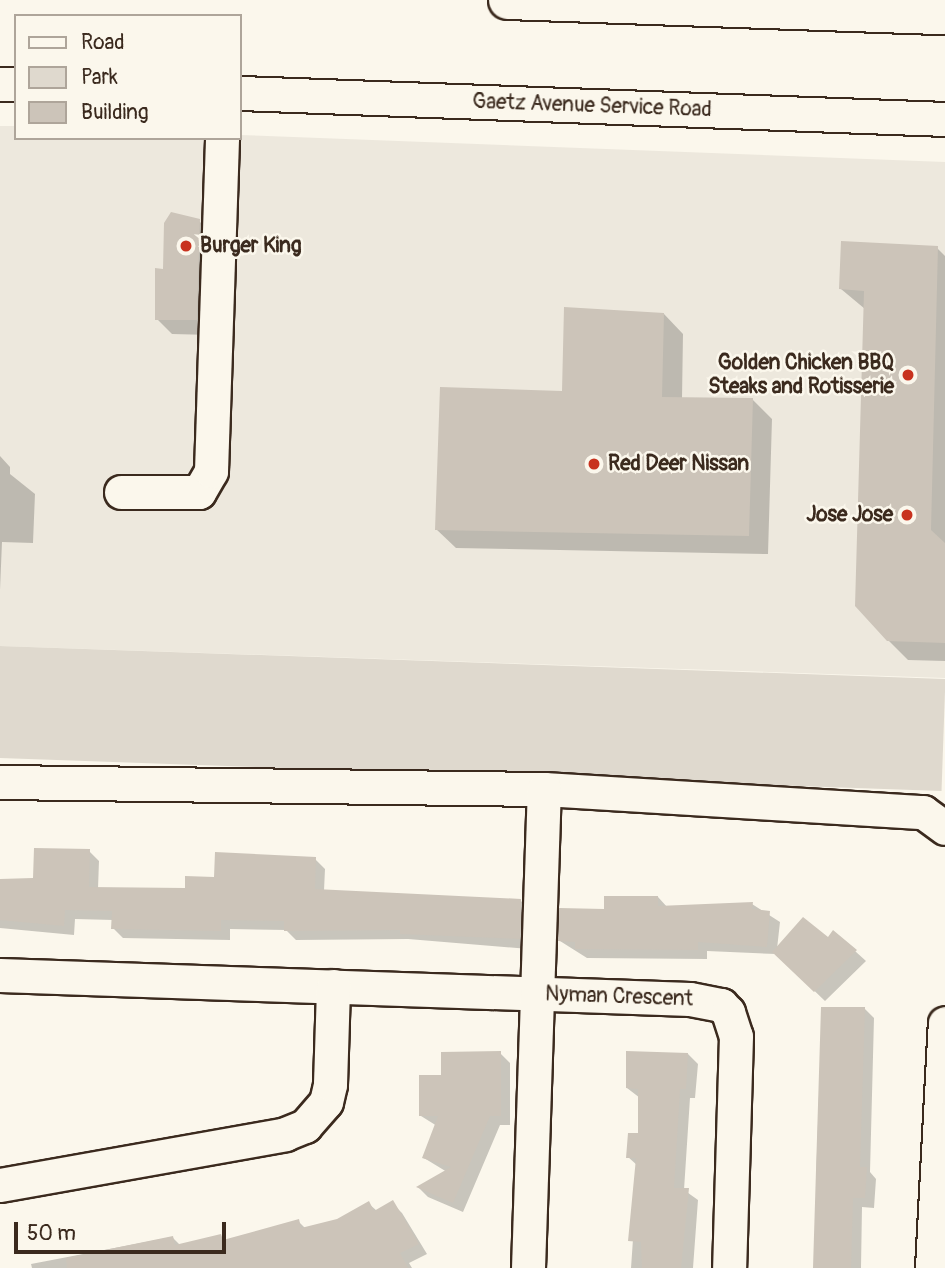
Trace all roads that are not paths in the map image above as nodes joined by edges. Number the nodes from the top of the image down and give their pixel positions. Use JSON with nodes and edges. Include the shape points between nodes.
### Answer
{"nodes":[{"id":1,"x":508,"y":0,"type":"edge"},
{"id":2,"x":945,"y":15,"type":"edge"},
{"id":3,"x":242,"y":93,"type":"edge"},
{"id":4,"x":945,"y":119,"type":"edge"},
{"id":5,"x":222,"y":140,"type":"edge"},
{"id":6,"x":121,"y":492,"type":"dead end"},
{"id":7,"x":0,"y":782,"type":"edge"},
{"id":8,"x":544,"y":789,"type":"junction"},
{"id":9,"x":945,"y":828,"type":"edge"},
{"id":10,"x":0,"y":975,"type":"edge"},
{"id":11,"x":333,"y":986,"type":"junction"},
{"id":12,"x":538,"y":995,"type":"junction"},
{"id":13,"x":945,"y":1023,"type":"edge"},
{"id":14,"x":0,"y":1185,"type":"edge"},
{"id":15,"x":528,"y":1268,"type":"edge"},
{"id":16,"x":729,"y":1268,"type":"edge"},
{"id":17,"x":932,"y":1268,"type":"edge"}],
"edges":[{"from":1,"to":2,"type":"main road"},
{"from":3,"to":4,"type":"street","name":"Gaetz Avenue Service Road"},
{"from":5,"to":6,"type":"street","via":[[211,471],[199,492]]},
{"from":7,"to":8,"type":"street"},
{"from":8,"to":9,"type":"street","via":[[923,812]]},
{"from":8,"to":12,"type":"street"},
{"from":10,"to":11,"type":"street","name":"Nyman Crescent"},
{"from":11,"to":12,"type":"street","name":"Nyman Crescent"},
{"from":11,"to":14,"type":"street","via":[[330,1084],[322,1108],[305,1126],[285,1134]]},
{"from":12,"to":15,"type":"street"},
{"from":12,"to":16,"type":"street","name":"Nyman Crescent","via":[[708,1000],[729,1012],[736,1036]]},
{"from":13,"to":17,"type":"street"}]}
